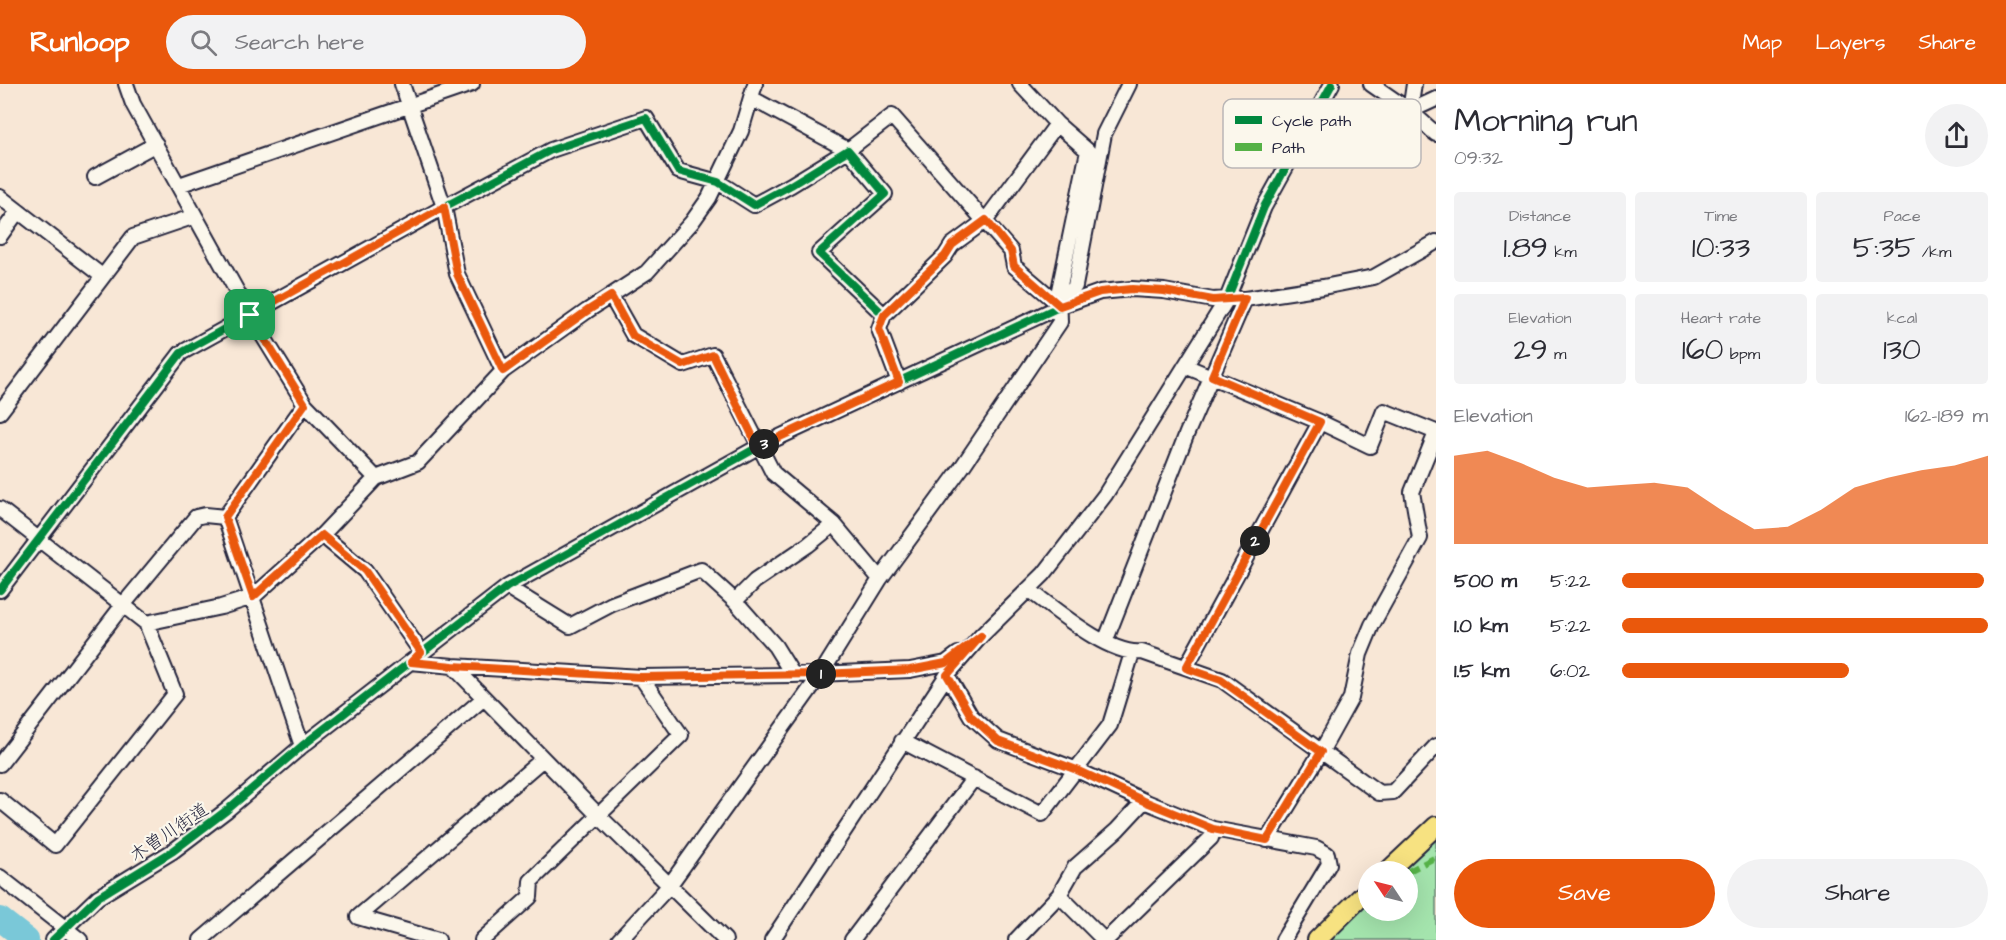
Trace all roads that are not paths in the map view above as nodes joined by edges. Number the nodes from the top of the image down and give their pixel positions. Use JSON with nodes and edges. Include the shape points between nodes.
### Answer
{"nodes":[{"id":1,"x":126,"y":84,"type":"edge"},
{"id":2,"x":402,"y":84,"type":"edge"},
{"id":3,"x":472,"y":84,"type":"edge"},
{"id":4,"x":1020,"y":84,"type":"edge"},
{"id":5,"x":1129,"y":84,"type":"edge"},
{"id":6,"x":1332,"y":84,"type":"edge"},
{"id":7,"x":1371,"y":84,"type":"edge"},
{"id":8,"x":1414,"y":84,"type":"edge"},
{"id":9,"x":753,"y":91,"type":"edge"},
{"id":10,"x":1324,"y":99,"type":"edge"},
{"id":11,"x":1393,"y":99,"type":"edge"},
{"id":12,"x":1412,"y":99,"type":"edge"},
{"id":13,"x":1436,"y":99,"type":"edge"},
{"id":14,"x":411,"y":106,"type":"junction"},
{"id":15,"x":1421,"y":106,"type":"edge"},
{"id":16,"x":1421,"y":121,"type":"edge"},
{"id":17,"x":1057,"y":124,"type":"junction"},
{"id":18,"x":1436,"y":134,"type":"edge"},
{"id":19,"x":156,"y":144,"type":"junction"},
{"id":20,"x":848,"y":150,"type":"junction"},
{"id":21,"x":1286,"y":168,"type":"edge"},
{"id":22,"x":96,"y":177,"type":"dead end"},
{"id":23,"x":718,"y":182,"type":"junction"},
{"id":24,"x":179,"y":185,"type":"junction"},
{"id":25,"x":0,"y":197,"type":"edge"},
{"id":26,"x":444,"y":207,"type":"junction"},
{"id":27,"x":18,"y":211,"type":"junction"},
{"id":28,"x":195,"y":216,"type":"junction"},
{"id":29,"x":986,"y":220,"type":"junction"},
{"id":30,"x":0,"y":236,"type":"edge"},
{"id":31,"x":1435,"y":243,"type":"edge"},
{"id":32,"x":102,"y":276,"type":"junction"},
{"id":33,"x":611,"y":296,"type":"junction"},
{"id":34,"x":1245,"y":298,"type":"junction"},
{"id":35,"x":1227,"y":299,"type":"junction"},
{"id":36,"x":1060,"y":306,"type":"junction"},
{"id":37,"x":250,"y":315,"type":"junction"},
{"id":38,"x":884,"y":315,"type":"junction"},
{"id":39,"x":1185,"y":366,"type":"junction"},
{"id":40,"x":503,"y":371,"type":"junction"},
{"id":41,"x":1212,"y":376,"type":"junction"},
{"id":42,"x":899,"y":382,"type":"junction"},
{"id":43,"x":305,"y":404,"type":"junction"},
{"id":44,"x":0,"y":412,"type":"edge"},
{"id":45,"x":1320,"y":422,"type":"junction"},
{"id":46,"x":1436,"y":433,"type":"edge"},
{"id":47,"x":758,"y":447,"type":"junction"},
{"id":48,"x":376,"y":478,"type":"junction"},
{"id":49,"x":0,"y":509,"type":"edge"},
{"id":50,"x":225,"y":517,"type":"junction"},
{"id":51,"x":834,"y":524,"type":"junction"},
{"id":52,"x":322,"y":535,"type":"junction"},
{"id":53,"x":38,"y":539,"type":"junction"},
{"id":54,"x":880,"y":579,"type":"junction"},
{"id":55,"x":507,"y":587,"type":"junction"},
{"id":56,"x":0,"y":590,"type":"edge"},
{"id":57,"x":1029,"y":590,"type":"junction"},
{"id":58,"x":253,"y":597,"type":"junction"},
{"id":59,"x":735,"y":601,"type":"junction"},
{"id":60,"x":123,"y":605,"type":"junction"},
{"id":61,"x":146,"y":623,"type":"junction"},
{"id":62,"x":981,"y":636,"type":"junction"},
{"id":63,"x":1105,"y":642,"type":"junction"},
{"id":64,"x":1132,"y":653,"type":"junction"},
{"id":65,"x":416,"y":657,"type":"junction"},
{"id":66,"x":453,"y":666,"type":"junction"},
{"id":67,"x":1186,"y":668,"type":"junction"},
{"id":68,"x":821,"y":674,"type":"junction"},
{"id":69,"x":793,"y":675,"type":"junction"},
{"id":70,"x":947,"y":675,"type":"junction"},
{"id":71,"x":641,"y":677,"type":"junction"},
{"id":72,"x":484,"y":698,"type":"junction"},
{"id":73,"x":902,"y":741,"type":"junction"},
{"id":74,"x":1436,"y":746,"type":"edge"},
{"id":75,"x":302,"y":747,"type":"junction"},
{"id":76,"x":1321,"y":752,"type":"junction"},
{"id":77,"x":543,"y":759,"type":"junction"},
{"id":78,"x":0,"y":764,"type":"edge"},
{"id":79,"x":1077,"y":770,"type":"junction"},
{"id":80,"x":974,"y":778,"type":"junction"},
{"id":81,"x":0,"y":800,"type":"edge"},
{"id":82,"x":1144,"y":801,"type":"junction"},
{"id":83,"x":598,"y":815,"type":"junction"},
{"id":84,"x":1436,"y":826,"type":"edge"},
{"id":85,"x":1213,"y":829,"type":"junction"},
{"id":86,"x":1267,"y":840,"type":"junction"},
{"id":87,"x":1399,"y":861,"type":"edge"},
{"id":88,"x":0,"y":877,"type":"edge"},
{"id":89,"x":669,"y":886,"type":"junction"},
{"id":90,"x":1059,"y":895,"type":"junction"},
{"id":91,"x":1358,"y":900,"type":"edge"},
{"id":92,"x":63,"y":928,"type":"junction"},
{"id":93,"x":53,"y":940,"type":"edge"},
{"id":94,"x":80,"y":940,"type":"edge"},
{"id":95,"x":201,"y":940,"type":"edge"},
{"id":96,"x":438,"y":940,"type":"edge"},
{"id":97,"x":482,"y":940,"type":"edge"},
{"id":98,"x":618,"y":940,"type":"edge"},
{"id":99,"x":725,"y":940,"type":"edge"},
{"id":100,"x":772,"y":940,"type":"edge"},
{"id":101,"x":852,"y":940,"type":"edge"},
{"id":102,"x":1016,"y":940,"type":"edge"},
{"id":103,"x":1105,"y":940,"type":"edge"},
{"id":104,"x":1283,"y":940,"type":"edge"},
{"id":105,"x":1317,"y":940,"type":"edge"}],
"edges":[{"from":1,"to":19,"type":"street"},
{"from":2,"to":14,"type":"street"},
{"from":3,"to":14,"type":"street"},
{"from":4,"to":17,"type":"street"},
{"from":5,"to":36,"type":"street","via":[[1104,134],[1075,286]]},
{"from":6,"to":10,"type":"street"},
{"from":7,"to":11,"type":"street"},
{"from":8,"to":12,"type":"street"},
{"from":9,"to":20,"type":"street"},
{"from":9,"to":23,"type":"street"},
{"from":13,"to":15,"type":"street"},
{"from":14,"to":24,"type":"street"},
{"from":14,"to":26,"type":"street"},
{"from":16,"to":18,"type":"street"},
{"from":17,"to":29,"type":"street"},
{"from":17,"to":36,"type":"street","via":[[1088,151],[1059,290]]},
{"from":19,"to":22,"type":"street"},
{"from":19,"to":24,"type":"street"},
{"from":20,"to":23,"type":"street","via":[[754,205]]},
{"from":20,"to":29,"type":"street","via":[[892,116]]},
{"from":20,"to":38,"type":"street","via":[[885,194],[819,253]]},
{"from":21,"to":35,"type":"street","via":[[1264,207]]},
{"from":23,"to":26,"type":"street","via":[[678,171],[646,118],[551,150]]},
{"from":23,"to":33,"type":"street","via":[[692,222],[647,272]]},
{"from":24,"to":28,"type":"street"},
{"from":25,"to":27,"type":"street"},
{"from":26,"to":37,"type":"street"},
{"from":26,"to":40,"type":"street","via":[[457,274]]},
{"from":27,"to":30,"type":"street"},
{"from":27,"to":32,"type":"street"},
{"from":28,"to":32,"type":"street","via":[[133,237]]},
{"from":28,"to":37,"type":"street"},
{"from":29,"to":36,"type":"street","via":[[1011,251],[1014,266]]},
{"from":29,"to":38,"type":"street","via":[[952,245]]},
{"from":31,"to":34,"type":"street","name":"木曽川街道","via":[[1374,277]]},
{"from":32,"to":44,"type":"street"},
{"from":33,"to":40,"type":"street"},
{"from":33,"to":47,"type":"street","via":[[633,336],[683,365],[713,355]]},
{"from":34,"to":35,"type":"street","name":"木曽川街道"},
{"from":34,"to":41,"type":"street"},
{"from":35,"to":36,"type":"street","name":"木曽川街道","via":[[1132,289],[1100,292]]},
{"from":35,"to":39,"type":"street"},
{"from":36,"to":42,"type":"street","name":"木曽川街道"},
{"from":36,"to":54,"type":"street","via":[[1060,322]]},
{"from":37,"to":43,"type":"street"},
{"from":37,"to":53,"type":"street","via":[[181,353]]},
{"from":38,"to":42,"type":"street","via":[[879,329]]},
{"from":39,"to":41,"type":"street"},
{"from":39,"to":57,"type":"street","via":[[1105,495]]},
{"from":40,"to":48,"type":"street","via":[[418,462]]},
{"from":41,"to":45,"type":"street"},
{"from":41,"to":63,"type":"street"},
{"from":42,"to":47,"type":"street","name":"木曽川街道"},
{"from":43,"to":48,"type":"street"},
{"from":43,"to":50,"type":"street"},
{"from":45,"to":46,"type":"street","via":[[1370,446],[1384,411]]},
{"from":45,"to":67,"type":"street"},
{"from":46,"to":76,"type":"street","via":[[1412,492],[1420,538],[1371,625],[1351,698]]},
{"from":47,"to":51,"type":"street","via":[[773,473]]},
{"from":47,"to":55,"type":"street","name":"木曽川街道"},
{"from":48,"to":52,"type":"street"},
{"from":49,"to":53,"type":"street"},
{"from":50,"to":58,"type":"street"},
{"from":50,"to":60,"type":"street","via":[[196,517]]},
{"from":51,"to":54,"type":"street"},
{"from":51,"to":59,"type":"street","via":[[754,581]]},
{"from":52,"to":58,"type":"street"},
{"from":52,"to":65,"type":"street","via":[[365,571]]},
{"from":53,"to":56,"type":"street"},
{"from":53,"to":60,"type":"street"},
{"from":54,"to":68,"type":"street"},
{"from":55,"to":59,"type":"street","via":[[570,626],[612,604],[701,570]]},
{"from":55,"to":65,"type":"street","name":"木曽川街道"},
{"from":57,"to":62,"type":"street"},
{"from":57,"to":63,"type":"street"},
{"from":58,"to":61,"type":"street"},
{"from":58,"to":75,"type":"street"},
{"from":59,"to":69,"type":"street","via":[[775,646]]},
{"from":60,"to":61,"type":"street"},
{"from":60,"to":78,"type":"street"},
{"from":61,"to":81,"type":"street","via":[[175,694],[55,845]]},
{"from":62,"to":68,"type":"street","via":[[946,663],[910,670]]},
{"from":62,"to":70,"type":"street"},
{"from":63,"to":64,"type":"street"},
{"from":64,"to":67,"type":"street","via":[[1142,652]]},
{"from":64,"to":79,"type":"street","via":[[1110,724]]},
{"from":65,"to":66,"type":"street"},
{"from":65,"to":75,"type":"street","name":"木曽川街道"},
{"from":66,"to":71,"type":"street"},
{"from":66,"to":72,"type":"street"},
{"from":67,"to":76,"type":"street","via":[[1221,680]]},
{"from":68,"to":69,"type":"street"},
{"from":68,"to":89,"type":"street"},
{"from":69,"to":71,"type":"street"},
{"from":70,"to":73,"type":"street"},
{"from":70,"to":79,"type":"street","via":[[971,716],[998,741]]},
{"from":71,"to":83,"type":"street","via":[[681,735]]},
{"from":72,"to":77,"type":"street"},
{"from":72,"to":95,"type":"street"},
{"from":73,"to":80,"type":"street"},
{"from":73,"to":100,"type":"street"},
{"from":74,"to":76,"type":"street","via":[[1393,792],[1379,793]]},
{"from":75,"to":92,"type":"street","name":"木曽川街道","via":[[173,851],[98,897]]},
{"from":76,"to":86,"type":"street"},
{"from":77,"to":83,"type":"street"},
{"from":77,"to":96,"type":"street","via":[[357,917]]},
{"from":79,"to":80,"type":"street","via":[[1042,814]]},
{"from":79,"to":82,"type":"street"},
{"from":80,"to":101,"type":"street"},
{"from":82,"to":85,"type":"street"},
{"from":82,"to":90,"type":"street","via":[[1075,867]]},
{"from":83,"to":89,"type":"street"},
{"from":83,"to":97,"type":"street","via":[[531,881],[530,897]]},
{"from":84,"to":87,"type":"main road"},
{"from":85,"to":86,"type":"street"},
{"from":85,"to":103,"type":"street","via":[[1211,838]]},
{"from":86,"to":104,"type":"street","via":[[1316,848],[1327,854],[1329,864]]},
{"from":88,"to":92,"type":"street"},
{"from":89,"to":98,"type":"street"},
{"from":89,"to":99,"type":"street"},
{"from":90,"to":102,"type":"street"},
{"from":90,"to":103,"type":"street"},
{"from":91,"to":105,"type":"main road"},
{"from":92,"to":93,"type":"street","name":"木曽川街道"},
{"from":92,"to":94,"type":"street"}]}
